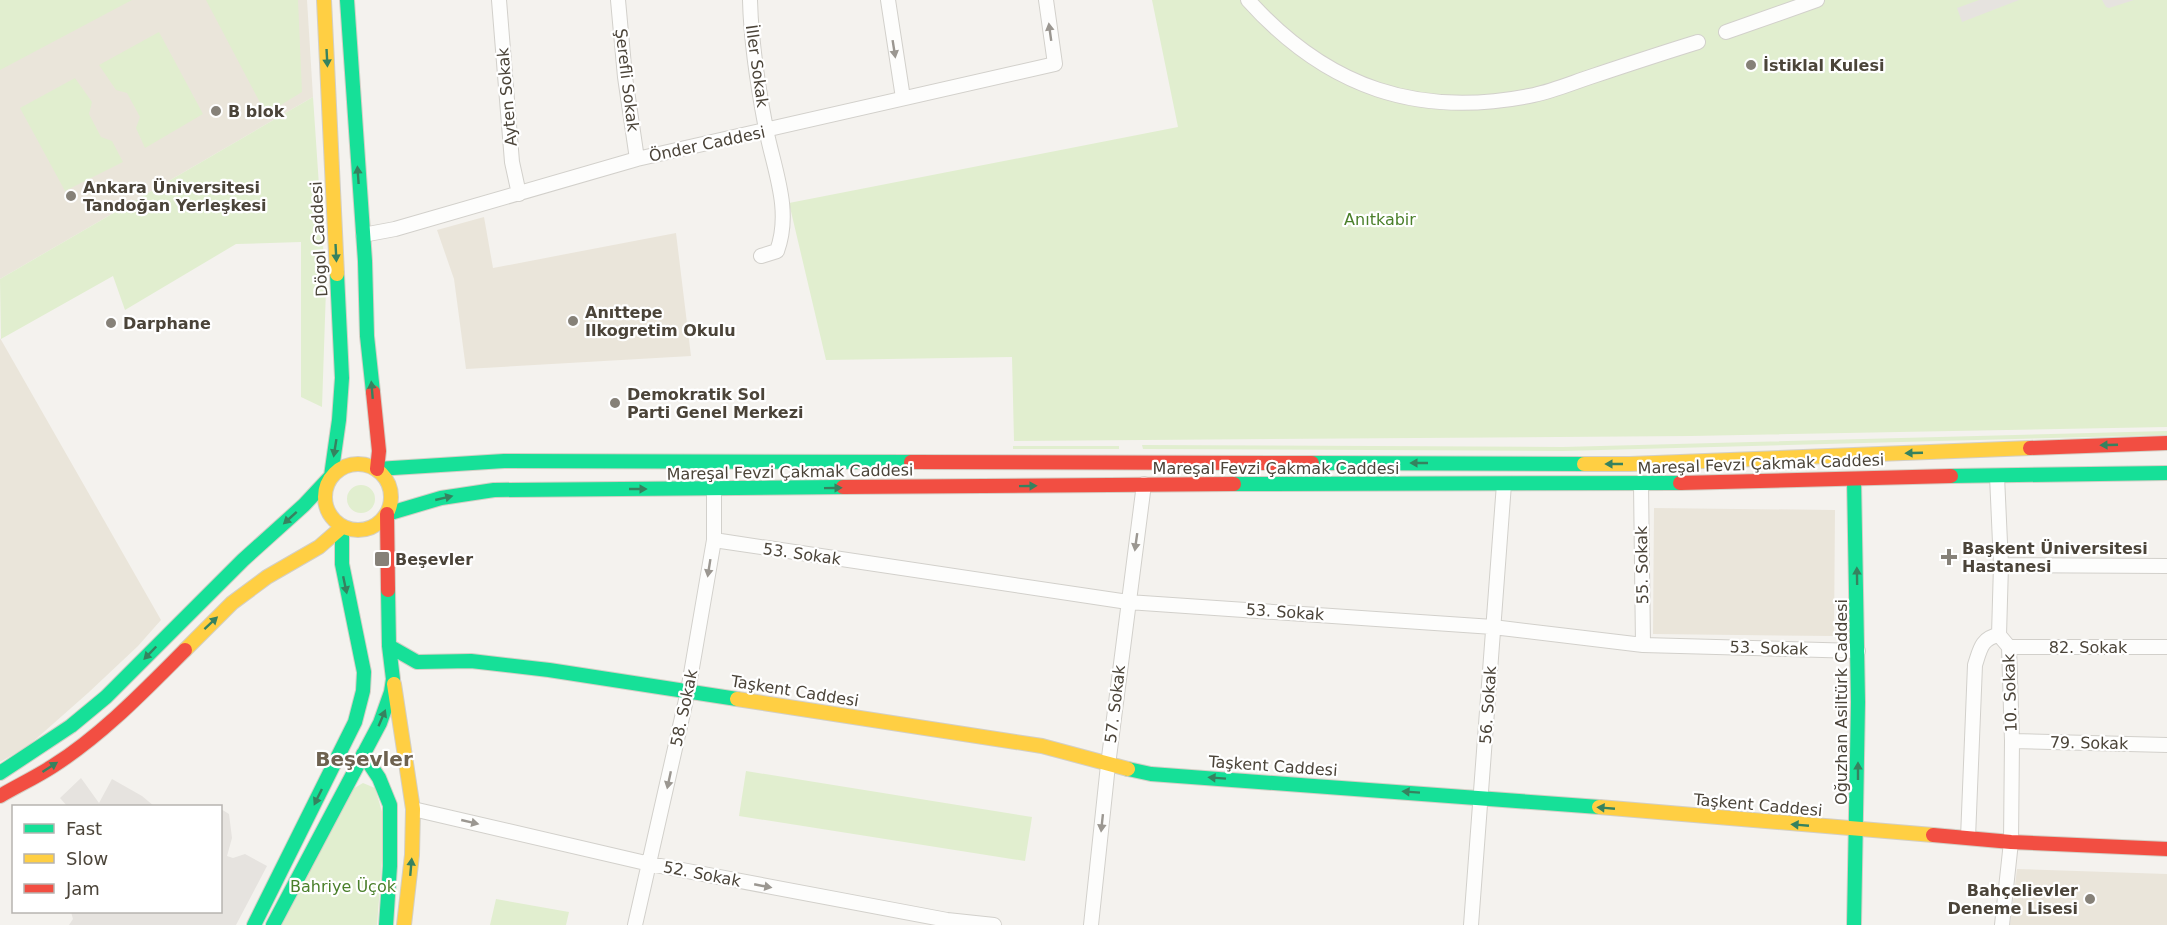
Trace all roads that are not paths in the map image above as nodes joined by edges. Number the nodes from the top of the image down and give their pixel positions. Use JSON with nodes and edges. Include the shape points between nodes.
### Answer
{"nodes":[{"id":1,"x":324,"y":0,"type":"edge"},
{"id":2,"x":347,"y":0,"type":"edge"},
{"id":3,"x":499,"y":0,"type":"edge"},
{"id":4,"x":618,"y":0,"type":"edge"},
{"id":5,"x":750,"y":0,"type":"edge"},
{"id":6,"x":888,"y":0,"type":"edge"},
{"id":7,"x":1046,"y":0,"type":"edge"},
{"id":8,"x":1248,"y":0,"type":"edge"},
{"id":9,"x":1817,"y":0,"type":"edge"},
{"id":10,"x":1726,"y":32,"type":"dead end"},
{"id":11,"x":1698,"y":42,"type":"dead end"},
{"id":12,"x":903,"y":98,"type":"junction"},
{"id":13,"x":766,"y":131,"type":"junction"},
{"id":14,"x":637,"y":159,"type":"junction"},
{"id":15,"x":519,"y":194,"type":"junction"},
{"id":16,"x":363,"y":235,"type":"junction"},
{"id":17,"x":761,"y":256,"type":"dead end"},
{"id":18,"x":2167,"y":443,"type":"edge"},
{"id":19,"x":377,"y":469,"type":"junction"},
{"id":20,"x":2167,"y":473,"type":"edge"},
{"id":21,"x":331,"y":476,"type":"junction"},
{"id":22,"x":1997,"y":476,"type":"junction"},
{"id":23,"x":1854,"y":479,"type":"junction"},
{"id":24,"x":1144,"y":484,"type":"junction"},
{"id":25,"x":1504,"y":484,"type":"junction"},
{"id":26,"x":1641,"y":484,"type":"junction"},
{"id":27,"x":714,"y":489,"type":"junction"},
{"id":28,"x":387,"y":514,"type":"junction"},
{"id":29,"x":342,"y":527,"type":"junction"},
{"id":30,"x":714,"y":540,"type":"junction"},
{"id":31,"x":2001,"y":565,"type":"junction"},
{"id":32,"x":2167,"y":566,"type":"edge"},
{"id":33,"x":1128,"y":602,"type":"junction"},
{"id":34,"x":1493,"y":627,"type":"junction"},
{"id":35,"x":1999,"y":635,"type":"junction"},
{"id":36,"x":1643,"y":645,"type":"junction"},
{"id":37,"x":389,"y":646,"type":"junction"},
{"id":38,"x":2009,"y":647,"type":"junction"},
{"id":39,"x":2167,"y":647,"type":"edge"},
{"id":40,"x":1858,"y":651,"type":"junction"},
{"id":41,"x":393,"y":679,"type":"junction"},
{"id":42,"x":688,"y":691,"type":"junction"},
{"id":43,"x":2012,"y":741,"type":"junction"},
{"id":44,"x":344,"y":745,"type":"junction"},
{"id":45,"x":2167,"y":745,"type":"edge"},
{"id":46,"x":363,"y":754,"type":"junction"},
{"id":47,"x":1108,"y":765,"type":"junction"},
{"id":48,"x":0,"y":773,"type":"edge"},
{"id":49,"x":0,"y":796,"type":"edge"},
{"id":50,"x":1481,"y":797,"type":"junction"},
{"id":51,"x":413,"y":809,"type":"junction"},
{"id":52,"x":1858,"y":829,"type":"junction"},
{"id":53,"x":1968,"y":838,"type":"junction"},
{"id":54,"x":2011,"y":842,"type":"junction"},
{"id":55,"x":2167,"y":849,"type":"edge"},
{"id":56,"x":650,"y":864,"type":"junction"},
{"id":57,"x":254,"y":925,"type":"edge"},
{"id":58,"x":273,"y":925,"type":"edge"},
{"id":59,"x":386,"y":925,"type":"edge"},
{"id":60,"x":404,"y":925,"type":"edge"},
{"id":61,"x":635,"y":925,"type":"edge"},
{"id":62,"x":994,"y":925,"type":"edge"},
{"id":63,"x":1090,"y":925,"type":"edge"},
{"id":64,"x":1471,"y":925,"type":"edge"},
{"id":65,"x":1854,"y":925,"type":"edge"},
{"id":66,"x":2002,"y":925,"type":"edge"}],
"edges":[{"from":1,"to":21,"type":"main road","name":"Dögol Caddesi","one_way":true,"via":[[342,378]]},
{"from":16,"to":2,"type":"main road","one_way":true},
{"from":3,"to":15,"type":"street","name":"Ayten Sokak","via":[[512,162]]},
{"from":4,"to":14,"type":"street","name":"Şerefli Sokak"},
{"from":5,"to":13,"type":"street","name":"İller Sokak"},
{"from":6,"to":12,"type":"street","one_way":true},
{"from":12,"to":7,"type":"street","name":"Önder Caddesi","one_way":true,"via":[[1055,63]]},
{"from":8,"to":11,"type":"street","via":[[1297,47],[1356,82],[1394,95],[1445,104],[1498,102],[1537,95]]},
{"from":9,"to":10,"type":"street"},
{"from":12,"to":13,"type":"street","name":"Önder Caddesi"},
{"from":13,"to":14,"type":"street","name":"Önder Caddesi"},
{"from":13,"to":17,"type":"street","name":"İller Sokak","via":[[782,193],[782,237],[777,251]]},
{"from":14,"to":15,"type":"street","name":"Önder Caddesi"},
{"from":15,"to":16,"type":"street","name":"Önder Caddesi"},
{"from":19,"to":16,"type":"main road","one_way":true,"via":[[380,451]]},
{"from":18,"to":19,"type":"main road","name":"Mareşal Fevzi Çakmak Caddesi","one_way":true,"via":[[1630,464],[504,461]]},
{"from":19,"to":21,"type":"main road","via":[[362,463],[350,464]]},
{"from":19,"to":28,"type":"main road","via":[[392,493]]},
{"from":20,"to":22,"type":"main road","name":"Mareşal Fevzi Çakmak Caddesi"},
{"from":21,"to":29,"type":"main road","via":[[325,505]]},
{"from":21,"to":48,"type":"main road","one_way":true,"via":[[106,697]]},
{"from":22,"to":23,"type":"main road","name":"Mareşal Fevzi Çakmak Caddesi"},
{"from":22,"to":31,"type":"street","name":"10. Sokak"},
{"from":23,"to":26,"type":"main road","name":"Mareşal Fevzi Çakmak Caddesi"},
{"from":40,"to":23,"type":"main road","name":"Oğuzhan Asiltürk Caddesi","one_way":true},
{"from":24,"to":25,"type":"main road","name":"Mareşal Fevzi Çakmak Caddesi"},
{"from":27,"to":24,"type":"main road","name":"Mareşal Fevzi Çakmak Caddesi","one_way":true},
{"from":24,"to":33,"type":"street","name":"57. Sokak","one_way":true},
{"from":25,"to":26,"type":"main road","name":"Mareşal Fevzi Çakmak Caddesi"},
{"from":25,"to":34,"type":"street","name":"56. Sokak"},
{"from":26,"to":36,"type":"street","name":"55. Sokak"},
{"from":28,"to":27,"type":"main road","name":"Mareşal Fevzi Çakmak Caddesi","one_way":true,"via":[[441,498],[494,490]]},
{"from":27,"to":30,"type":"street","name":"58. Sokak"},
{"from":28,"to":29,"type":"main road","via":[[381,522],[362,530]]},
{"from":28,"to":37,"type":"main road"},
{"from":29,"to":44,"type":"main road","one_way":true,"via":[[341,565],[364,673],[355,722]]},
{"from":49,"to":29,"type":"main road","one_way":true,"via":[[53,766],[82,744],[134,700],[232,603],[267,577],[319,548]]},
{"from":30,"to":33,"type":"street","name":"53. Sokak"},
{"from":30,"to":42,"type":"street","name":"58. Sokak","one_way":true},
{"from":31,"to":32,"type":"street"},
{"from":31,"to":35,"type":"street","name":"10. Sokak"},
{"from":33,"to":34,"type":"street","name":"53. Sokak"},
{"from":33,"to":47,"type":"street","name":"57. Sokak"},
{"from":34,"to":36,"type":"street","name":"53. Sokak"},
{"from":34,"to":50,"type":"street","name":"56. Sokak"},
{"from":35,"to":38,"type":"street","name":"10. Sokak"},
{"from":35,"to":53,"type":"street","via":[[1989,637],[1980,647],[1975,665]]},
{"from":36,"to":40,"type":"street","name":"53. Sokak"},
{"from":37,"to":41,"type":"main road"},
{"from":37,"to":42,"type":"main road","name":"Taşkent Caddesi","via":[[417,662],[471,661]]},
{"from":38,"to":39,"type":"street","name":"82. Sokak"},
{"from":38,"to":43,"type":"street","name":"10. Sokak"},
{"from":52,"to":40,"type":"main road","name":"Oğuzhan Asiltürk Caddesi","one_way":true},
{"from":46,"to":41,"type":"main road","one_way":true,"via":[[380,723]]},
{"from":41,"to":51,"type":"main road"},
{"from":42,"to":47,"type":"main road","name":"Taşkent Caddesi","via":[[1042,746]]},
{"from":42,"to":56,"type":"street","name":"58. Sokak","one_way":true},
{"from":43,"to":45,"type":"street","name":"79. Sokak"},
{"from":43,"to":54,"type":"street","name":"10. Sokak"},
{"from":44,"to":46,"type":"main road"},
{"from":44,"to":57,"type":"main road","one_way":true},
{"from":46,"to":58,"type":"main road"},
{"from":46,"to":59,"type":"main road","via":[[390,805]]},
{"from":50,"to":47,"type":"main road","name":"Taşkent Caddesi","one_way":true,"via":[[1151,774]]},
{"from":47,"to":63,"type":"street","name":"57. Sokak","one_way":true},
{"from":52,"to":50,"type":"main road","name":"Taşkent Caddesi","one_way":true},
{"from":50,"to":64,"type":"street","name":"56. Sokak"},
{"from":51,"to":56,"type":"street","name":"52. Sokak","one_way":true},
{"from":60,"to":51,"type":"main road","one_way":true},
{"from":52,"to":53,"type":"main road","name":"Taşkent Caddesi"},
{"from":52,"to":65,"type":"main road","name":"Oğuzhan Asiltürk Caddesi"},
{"from":53,"to":54,"type":"main road","name":"Taşkent Caddesi"},
{"from":54,"to":55,"type":"main road","name":"Taşkent Caddesi"},
{"from":54,"to":66,"type":"street","name":"10. Sokak"},
{"from":56,"to":61,"type":"street","name":"58. Sokak"},
{"from":56,"to":62,"type":"street","name":"52. Sokak","one_way":true,"via":[[947,920]]}]}
